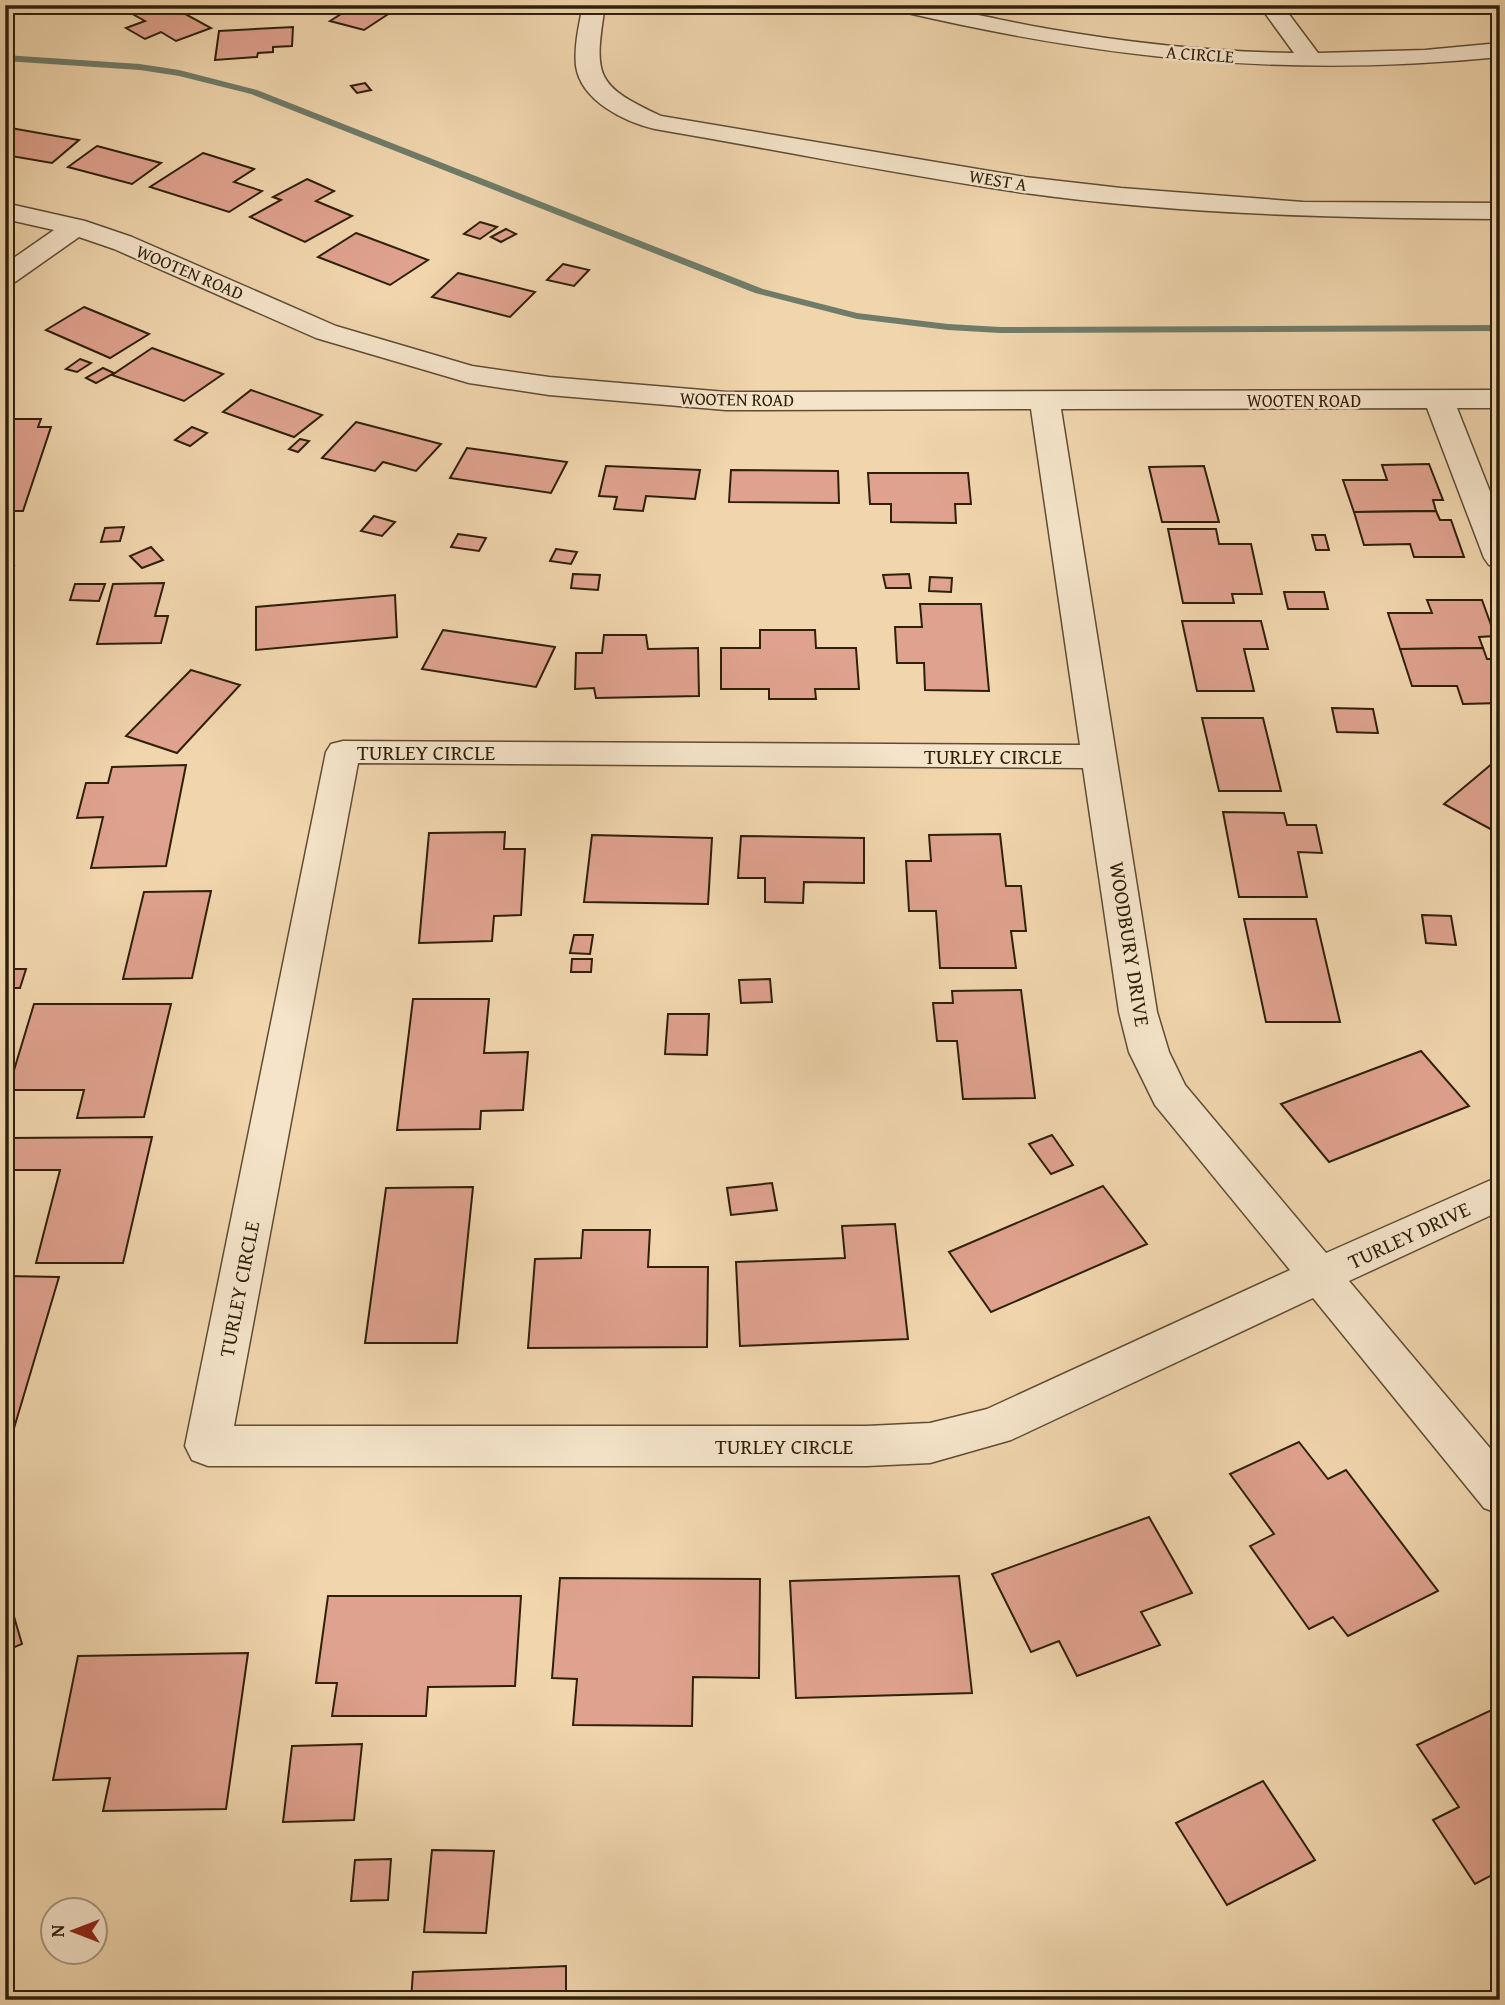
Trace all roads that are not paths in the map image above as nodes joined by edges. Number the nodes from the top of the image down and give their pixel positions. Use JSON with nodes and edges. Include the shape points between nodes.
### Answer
{"nodes":[{"id":1,"x":594,"y":5,"type":"edge"},
{"id":2,"x":904,"y":5,"type":"edge"},
{"id":3,"x":1270,"y":5,"type":"edge"},
{"id":4,"x":1500,"y":50,"type":"edge"},
{"id":5,"x":1311,"y":60,"type":"junction"},
{"id":6,"x":5,"y":211,"type":"edge"},
{"id":7,"x":1500,"y":211,"type":"edge"},
{"id":8,"x":75,"y":227,"type":"junction"},
{"id":9,"x":5,"y":276,"type":"edge"},
{"id":10,"x":1439,"y":400,"type":"junction"},
{"id":11,"x":1500,"y":400,"type":"edge"},
{"id":12,"x":1045,"y":402,"type":"junction"},
{"id":13,"x":1500,"y":558,"type":"edge"},
{"id":14,"x":1100,"y":757,"type":"junction"},
{"id":15,"x":1500,"y":1192,"type":"edge"},
{"id":16,"x":1319,"y":1278,"type":"junction"},
{"id":17,"x":1500,"y":1494,"type":"edge"}],
"edges":[{"from":1,"to":7,"type":"street","name":"WEST A","via":[[585,58],[587,73],[597,90],[654,122],[1025,185],[1121,196],[1303,210]]},
{"from":2,"to":5,"type":"street","name":"A CIRCLE","via":[[1085,44]]},
{"from":3,"to":5,"type":"street"},
{"from":4,"to":5,"type":"street","name":"A CIRCLE"},
{"from":6,"to":8,"type":"street","name":"WOOTEN ROAD"},
{"from":8,"to":9,"type":"street"},
{"from":8,"to":12,"type":"street","name":"WOOTEN ROAD","via":[[123,243],[326,332],[469,374],[632,395],[726,401]]},
{"from":10,"to":11,"type":"street","name":"WOOTEN ROAD"},
{"from":10,"to":12,"type":"street","name":"WOOTEN ROAD"},
{"from":10,"to":13,"type":"street"},
{"from":12,"to":14,"type":"street","name":"WOODBURY DRIVE"},
{"from":14,"to":16,"type":"street","name":"WOODBURY DRIVE","via":[[1138,1012],[1149,1052],[1169,1094]]},
{"from":14,"to":16,"type":"street","name":"TURLEY CIRCLE","via":[[344,752],[208,1446],[930,1443],[995,1426]]},
{"from":15,"to":16,"type":"street","name":"TURLEY DRIVE"},
{"from":16,"to":17,"type":"street","name":"WOODBURY DRIVE"}]}
